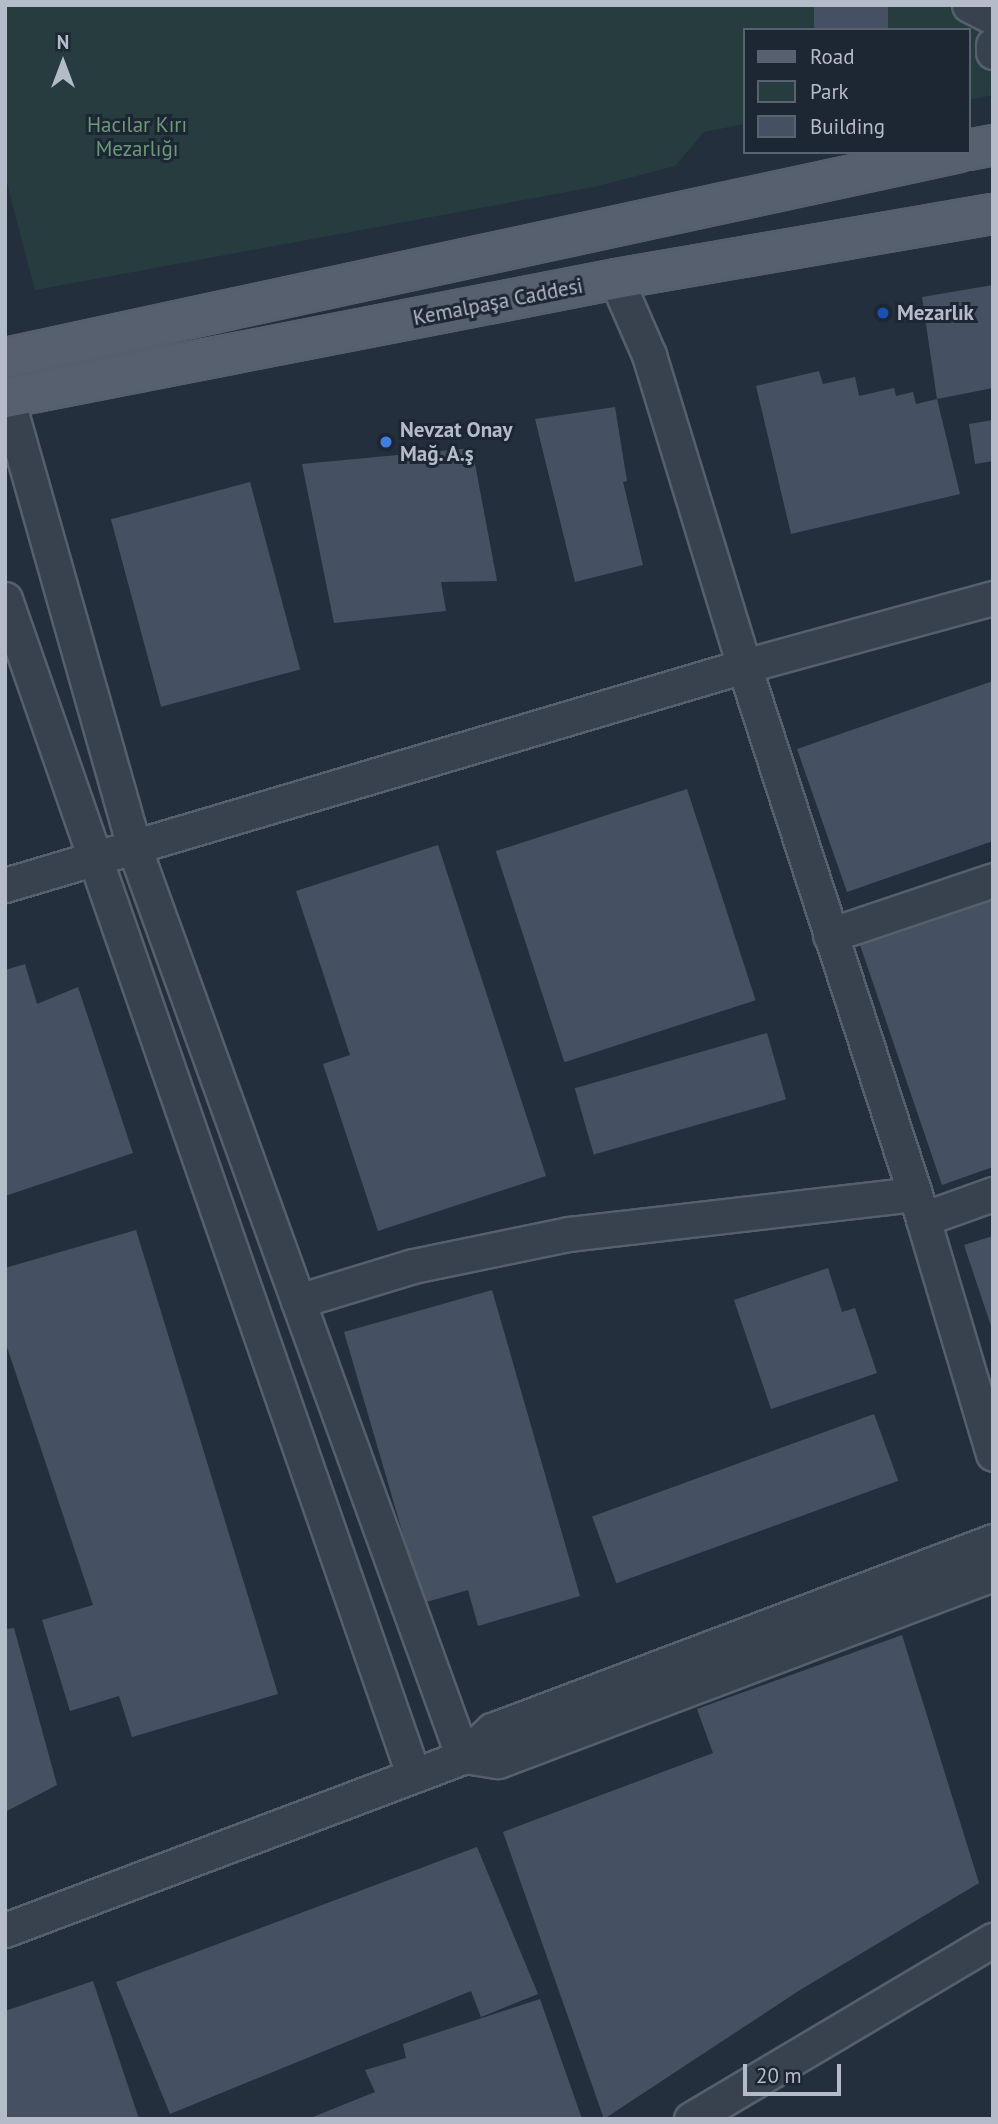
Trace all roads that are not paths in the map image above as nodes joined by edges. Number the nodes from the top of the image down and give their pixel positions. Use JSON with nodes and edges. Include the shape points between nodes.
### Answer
{"nodes":[{"id":1,"x":970,"y":5,"type":"edge"},
{"id":2,"x":993,"y":17,"type":"edge"},
{"id":3,"x":993,"y":45,"type":"edge"},
{"id":4,"x":993,"y":52,"type":"edge"},
{"id":5,"x":993,"y":145,"type":"edge"},
{"id":6,"x":970,"y":150,"type":"edge"},
{"id":7,"x":950,"y":154,"type":"edge"},
{"id":8,"x":993,"y":214,"type":"edge"},
{"id":9,"x":616,"y":279,"type":"junction"},
{"id":10,"x":5,"y":358,"type":"edge"},
{"id":11,"x":6,"y":398,"type":"edge"},
{"id":12,"x":993,"y":598,"type":"edge"},
{"id":13,"x":5,"y":599,"type":"edge"},
{"id":14,"x":744,"y":666,"type":"junction"},
{"id":15,"x":135,"y":850,"type":"junction"},
{"id":16,"x":96,"y":858,"type":"junction"},
{"id":17,"x":993,"y":880,"type":"edge"},
{"id":18,"x":5,"y":885,"type":"edge"},
{"id":19,"x":830,"y":935,"type":"junction"},
{"id":20,"x":993,"y":1194,"type":"edge"},
{"id":21,"x":919,"y":1206,"type":"junction"},
{"id":22,"x":298,"y":1301,"type":"junction"},
{"id":23,"x":993,"y":1454,"type":"edge"},
{"id":24,"x":993,"y":1541,"type":"edge"},
{"id":25,"x":993,"y":1574,"type":"edge"},
{"id":26,"x":464,"y":1757,"type":"junction"},
{"id":27,"x":413,"y":1774,"type":"junction"},
{"id":28,"x":5,"y":1930,"type":"edge"},
{"id":29,"x":993,"y":1940,"type":"edge"},
{"id":30,"x":691,"y":2119,"type":"edge"}],
"edges":[{"from":1,"to":2,"type":"street"},
{"from":3,"to":4,"type":"street"},
{"from":5,"to":6,"type":"main road"},
{"from":7,"to":10,"type":"main road"},
{"from":8,"to":9,"type":"main road","name":"Kemalpaşa Caddesi"},
{"from":9,"to":11,"type":"main road","name":"Kemalpaşa Caddesi"},
{"from":9,"to":14,"type":"street","via":[[649,355]]},
{"from":11,"to":15,"type":"street"},
{"from":12,"to":14,"type":"street"},
{"from":13,"to":16,"type":"street"},
{"from":14,"to":15,"type":"street"},
{"from":14,"to":19,"type":"street"},
{"from":15,"to":16,"type":"street"},
{"from":15,"to":22,"type":"street"},
{"from":16,"to":18,"type":"street"},
{"from":16,"to":27,"type":"street"},
{"from":17,"to":19,"type":"street"},
{"from":19,"to":21,"type":"street"},
{"from":20,"to":21,"type":"street"},
{"from":21,"to":22,"type":"street","via":[[569,1234],[413,1266]]},
{"from":21,"to":23,"type":"street"},
{"from":22,"to":26,"type":"street"},
{"from":24,"to":26,"type":"street","via":[[492,1730]]},
{"from":25,"to":26,"type":"street","via":[[498,1761]]},
{"from":26,"to":27,"type":"street"},
{"from":27,"to":28,"type":"street"},
{"from":29,"to":30,"type":"street"}]}
